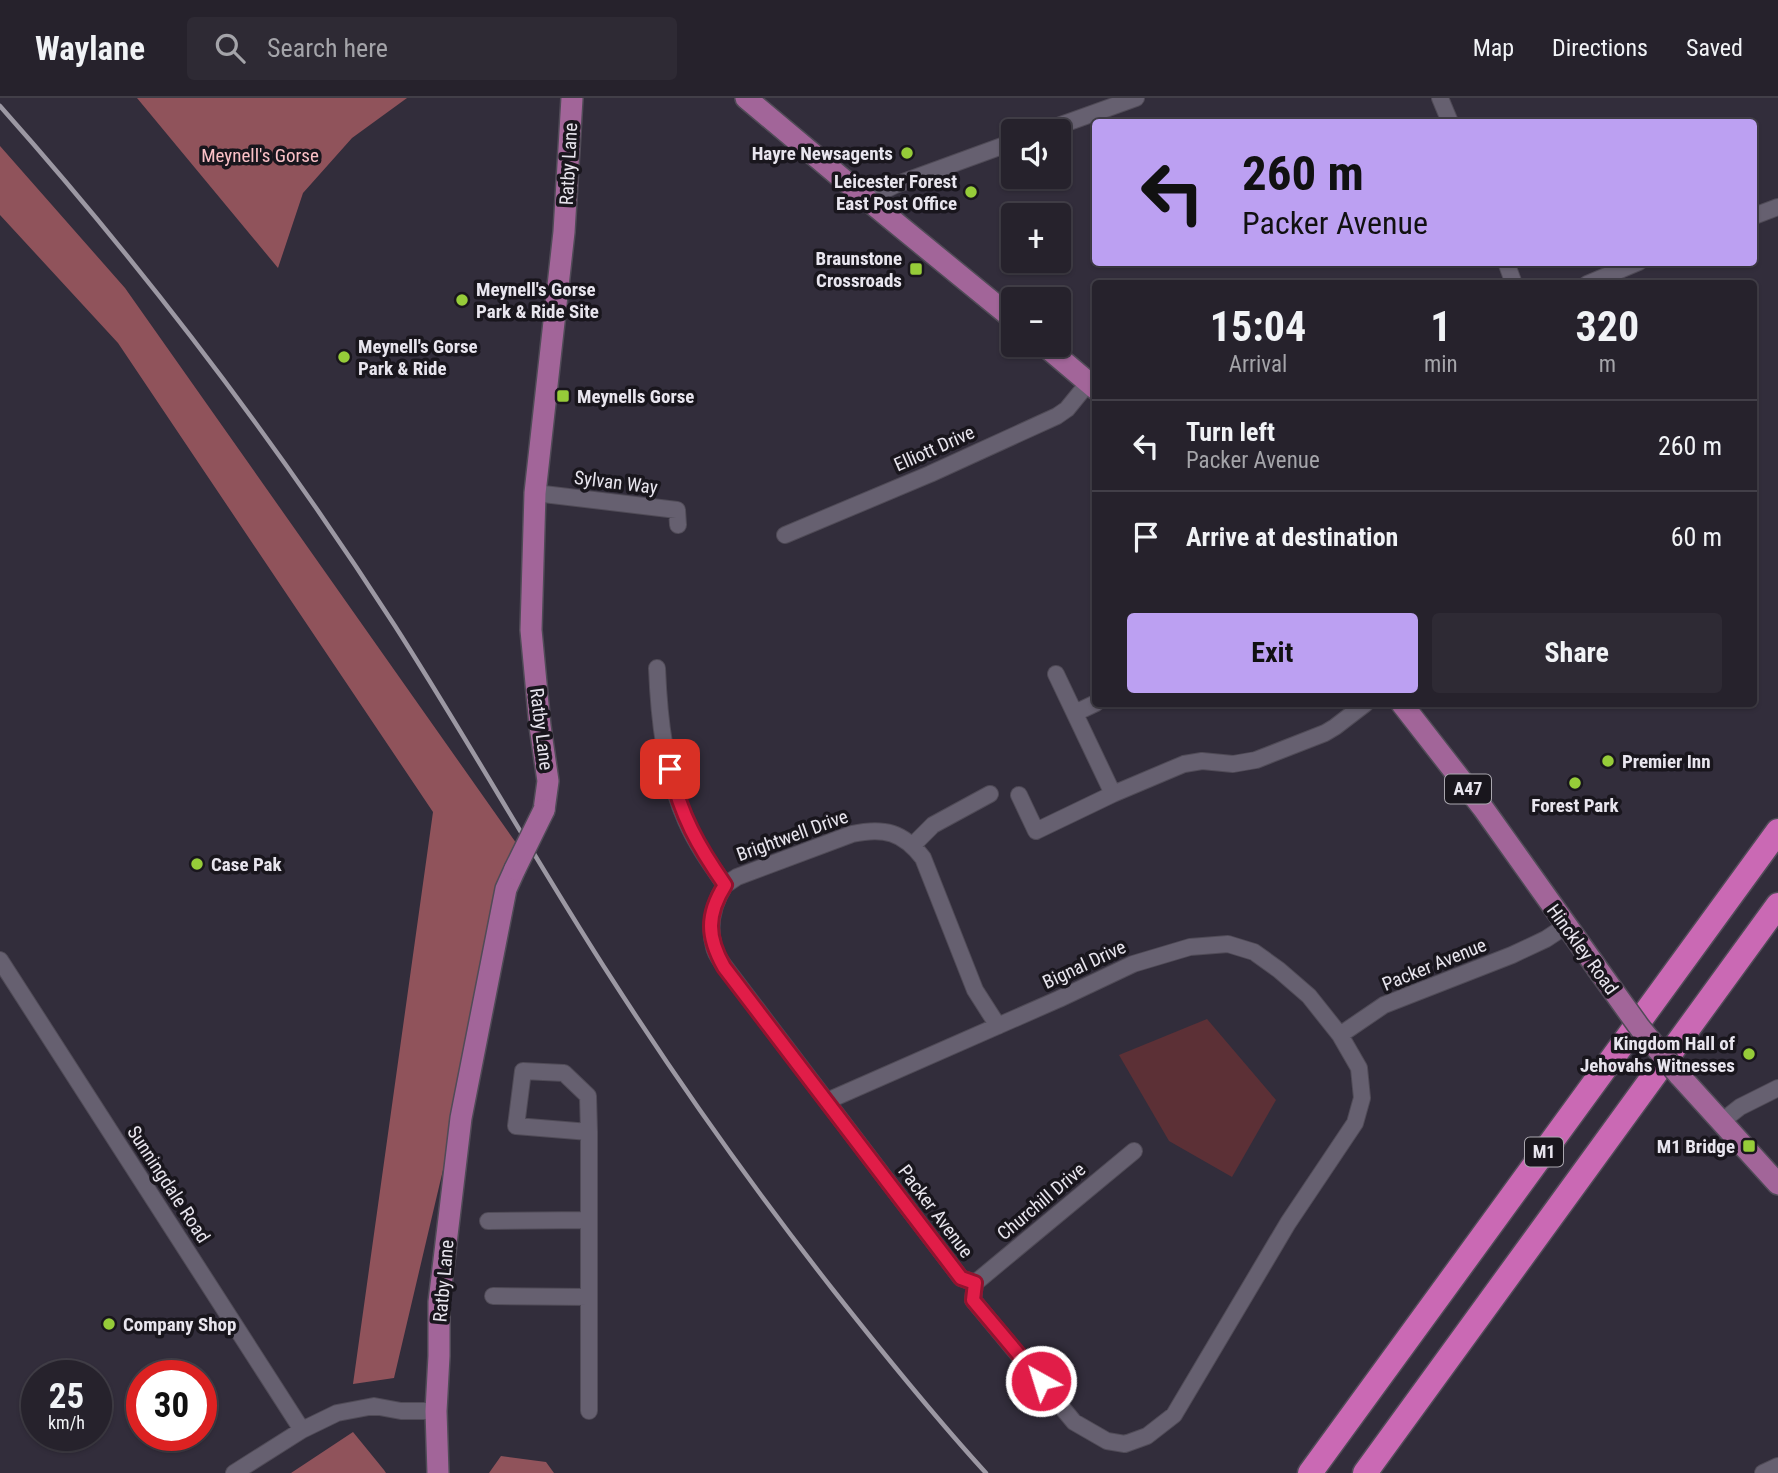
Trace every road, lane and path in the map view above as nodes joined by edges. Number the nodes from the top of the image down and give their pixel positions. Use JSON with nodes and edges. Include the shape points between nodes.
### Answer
{"nodes":[{"id":1,"x":572,"y":98,"type":"edge"},
{"id":2,"x":746,"y":98,"type":"edge"},
{"id":3,"x":1136,"y":98,"type":"edge"},
{"id":4,"x":1440,"y":98,"type":"edge"},
{"id":5,"x":1449,"y":119,"type":"edge"},
{"id":6,"x":1071,"y":121,"type":"edge"},
{"id":7,"x":1001,"y":146,"type":"edge"},
{"id":8,"x":869,"y":201,"type":"junction"},
{"id":9,"x":1778,"y":206,"type":"edge"},
{"id":10,"x":1757,"y":215,"type":"edge"},
{"id":11,"x":1630,"y":266,"type":"edge"},
{"id":12,"x":1596,"y":280,"type":"edge"},
{"id":13,"x":1001,"y":309,"type":"edge"},
{"id":14,"x":1058,"y":357,"type":"edge"},
{"id":15,"x":1092,"y":386,"type":"edge"},
{"id":16,"x":535,"y":493,"type":"junction"},
{"id":17,"x":678,"y":525,"type":"dead end"},
{"id":18,"x":785,"y":535,"type":"dead end"},
{"id":19,"x":657,"y":668,"type":"dead end"},
{"id":20,"x":1056,"y":674,"type":"dead end"},
{"id":21,"x":1092,"y":705,"type":"edge"},
{"id":22,"x":1361,"y":707,"type":"edge"},
{"id":23,"x":1404,"y":707,"type":"edge"},
{"id":24,"x":1075,"y":713,"type":"junction"},
{"id":25,"x":990,"y":794,"type":"dead end"},
{"id":26,"x":1113,"y":794,"type":"junction"},
{"id":27,"x":1019,"y":795,"type":"dead end"},
{"id":28,"x":1778,"y":831,"type":"edge"},
{"id":29,"x":913,"y":845,"type":"junction"},
{"id":30,"x":725,"y":885,"type":"junction"},
{"id":31,"x":1778,"y":905,"type":"edge"},
{"id":32,"x":1567,"y":925,"type":"junction"},
{"id":33,"x":0,"y":960,"type":"edge"},
{"id":34,"x":998,"y":1026,"type":"junction"},
{"id":35,"x":1340,"y":1035,"type":"junction"},
{"id":36,"x":1778,"y":1088,"type":"edge"},
{"id":37,"x":827,"y":1101,"type":"junction"},
{"id":38,"x":1714,"y":1115,"type":"junction"},
{"id":39,"x":589,"y":1132,"type":"junction"},
{"id":40,"x":1134,"y":1152,"type":"dead end"},
{"id":41,"x":1778,"y":1184,"type":"edge"},
{"id":42,"x":589,"y":1220,"type":"junction"},
{"id":43,"x":488,"y":1221,"type":"dead end"},
{"id":44,"x":975,"y":1283,"type":"junction"},
{"id":45,"x":493,"y":1296,"type":"dead end"},
{"id":46,"x":589,"y":1297,"type":"junction"},
{"id":47,"x":436,"y":1411,"type":"junction"},
{"id":48,"x":589,"y":1411,"type":"dead end"},
{"id":49,"x":302,"y":1430,"type":"junction"},
{"id":50,"x":1778,"y":1466,"type":"edge"},
{"id":51,"x":234,"y":1473,"type":"edge"},
{"id":52,"x":438,"y":1473,"type":"edge"},
{"id":53,"x":1310,"y":1473,"type":"edge"},
{"id":54,"x":1366,"y":1473,"type":"edge"},
{"id":55,"x":1763,"y":1473,"type":"edge"}],
"edges":[{"from":1,"to":16,"type":"main road","name":"Ratby Lane","via":[[564,232]]},
{"from":2,"to":8,"type":"main road"},
{"from":3,"to":6,"type":"street"},
{"from":4,"to":5,"type":"street"},
{"from":7,"to":8,"type":"street","via":[[895,185]]},
{"from":8,"to":13,"type":"main road"},
{"from":9,"to":10,"type":"street"},
{"from":11,"to":12,"type":"street"},
{"from":14,"to":15,"type":"main road"},
{"from":15,"to":18,"type":"street","name":"Elliott Drive","via":[[1057,416]]},
{"from":16,"to":17,"type":"street","name":"Sylvan Way","via":[[677,510]]},
{"from":16,"to":47,"type":"main road","name":"Ratby Lane","bridge":true,"via":[[531,630],[548,781],[544,810],[506,889],[461,1118],[439,1302]]},
{"from":19,"to":30,"type":"street","via":[[659,713],[674,789],[686,821]]},
{"from":20,"to":24,"type":"street"},
{"from":21,"to":24,"type":"street"},
{"from":22,"to":26,"type":"street","via":[[1325,733],[1256,760],[1184,764]]},
{"from":23,"to":32,"type":"main road","name":"Hinckley Road","number":"A47"},
{"from":24,"to":26,"type":"street"},
{"from":25,"to":29,"type":"street","via":[[933,825]]},
{"from":26,"to":27,"type":"street","via":[[1036,831]]},
{"from":28,"to":53,"type":"highway","number":"M1"},
{"from":29,"to":30,"type":"street","name":"Brightwell Drive","via":[[898,835],[867,830]]},
{"from":29,"to":34,"type":"street","via":[[923,858],[975,990]]},
{"from":30,"to":37,"type":"street","name":"Packer Avenue","via":[[711,921],[714,948]]},
{"from":31,"to":54,"type":"highway","number":"M1"},
{"from":32,"to":35,"type":"street","name":"Packer Avenue","via":[[1512,955],[1384,1005]]},
{"from":32,"to":38,"type":"main road","name":"Hinckley Road","number":"A47","bridge":true,"via":[[1640,1028]]},
{"from":33,"to":49,"type":"street","name":"Sunningdale Road"},
{"from":34,"to":35,"type":"street","name":"Bignal Drive","via":[[1133,964],[1190,947],[1228,944],[1254,952],[1279,971],[1309,996]]},
{"from":34,"to":37,"type":"street","name":"Bignal Drive"},
{"from":35,"to":44,"type":"street","name":"Packer Avenue","via":[[1359,1068],[1362,1098],[1355,1123],[1174,1415],[1147,1436],[1125,1444],[1107,1441],[1074,1422],[973,1300]]},
{"from":36,"to":38,"type":"street"},
{"from":37,"to":44,"type":"street","name":"Packer Avenue","via":[[961,1278]]},
{"from":38,"to":41,"type":"main road","name":"Hinckley Road","number":"A47"},
{"from":39,"to":39,"type":"street","via":[[516,1126],[523,1071],[564,1073],[588,1096]]},
{"from":39,"to":42,"type":"street"},
{"from":40,"to":44,"type":"street","name":"Churchill Drive"},
{"from":42,"to":43,"type":"street"},
{"from":42,"to":46,"type":"street"},
{"from":45,"to":46,"type":"street"},
{"from":46,"to":48,"type":"street"},
{"from":47,"to":49,"type":"street","via":[[374,1406],[337,1413]]},
{"from":47,"to":52,"type":"main road","name":"Ratby Lane"},
{"from":49,"to":51,"type":"street"},
{"from":50,"to":55,"type":"street"}]}
